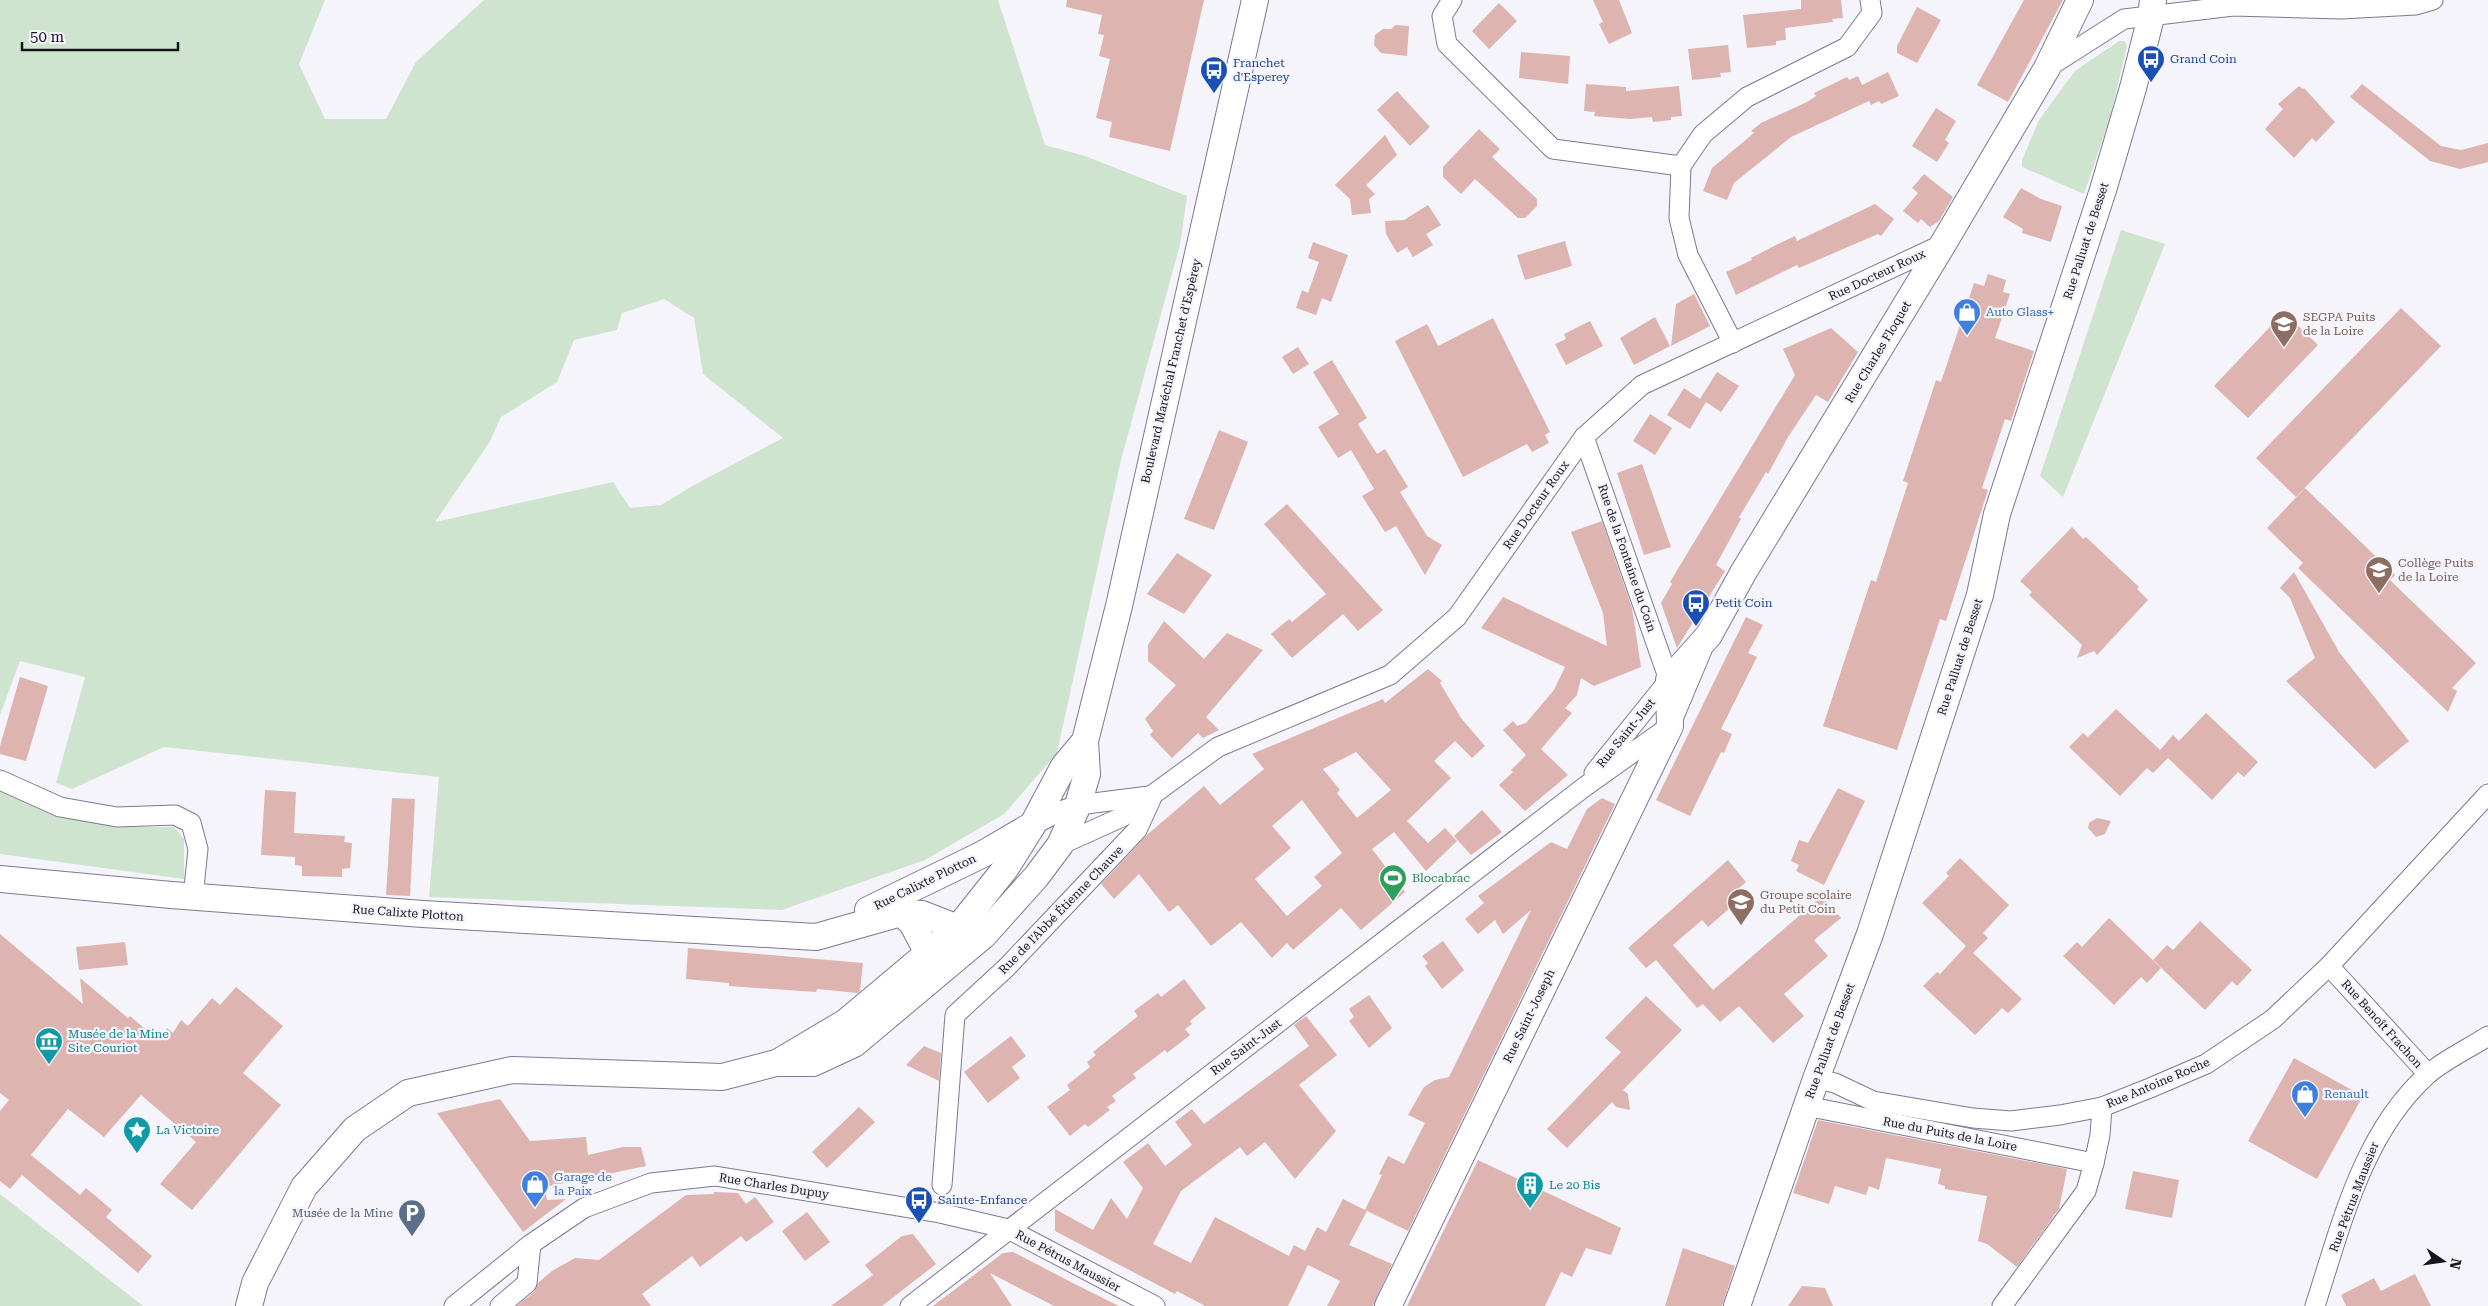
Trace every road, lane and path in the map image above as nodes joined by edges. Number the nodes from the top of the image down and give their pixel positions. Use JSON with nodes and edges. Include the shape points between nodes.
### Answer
{"nodes":[{"id":1,"x":1255,"y":0,"type":"edge"},
{"id":2,"x":1452,"y":0,"type":"edge"},
{"id":3,"x":1870,"y":0,"type":"edge"},
{"id":4,"x":2080,"y":0,"type":"edge"},
{"id":5,"x":2433,"y":0,"type":"edge"},
{"id":6,"x":2227,"y":3,"type":"edge"},
{"id":7,"x":2348,"y":4,"type":"edge"},
{"id":8,"x":2152,"y":8,"type":"edge"},
{"id":9,"x":2047,"y":68,"type":"junction"},
{"id":10,"x":1681,"y":166,"type":"junction"},
{"id":11,"x":1943,"y":244,"type":"junction"},
{"id":12,"x":1733,"y":342,"type":"junction"},
{"id":13,"x":1584,"y":436,"type":"junction"},
{"id":14,"x":1709,"y":635,"type":"junction"},
{"id":15,"x":1669,"y":680,"type":"junction"},
{"id":16,"x":1670,"y":726,"type":"junction"},
{"id":17,"x":1085,"y":741,"type":"junction"},
{"id":18,"x":0,"y":780,"type":"edge"},
{"id":19,"x":1584,"y":788,"type":"junction"},
{"id":20,"x":2488,"y":794,"type":"edge"},
{"id":21,"x":1152,"y":796,"type":"junction"},
{"id":22,"x":1078,"y":806,"type":"junction"},
{"id":23,"x":1032,"y":826,"type":"junction"},
{"id":24,"x":1060,"y":845,"type":"junction"},
{"id":25,"x":0,"y":879,"type":"edge"},
{"id":26,"x":193,"y":897,"type":"junction"},
{"id":27,"x":901,"y":913,"type":"junction"},
{"id":28,"x":993,"y":925,"type":"junction"},
{"id":29,"x":958,"y":928,"type":"junction"},
{"id":30,"x":816,"y":936,"type":"junction"},
{"id":31,"x":929,"y":955,"type":"junction"},
{"id":32,"x":2329,"y":966,"type":"junction"},
{"id":33,"x":2488,"y":1036,"type":"edge"},
{"id":34,"x":776,"y":1063,"type":"junction"},
{"id":35,"x":2428,"y":1074,"type":"junction"},
{"id":36,"x":1816,"y":1079,"type":"junction"},
{"id":37,"x":1806,"y":1106,"type":"junction"},
{"id":38,"x":2102,"y":1107,"type":"junction"},
{"id":39,"x":2094,"y":1163,"type":"junction"},
{"id":40,"x":942,"y":1185,"type":"dead end"},
{"id":41,"x":1008,"y":1230,"type":"junction"},
{"id":42,"x":531,"y":1244,"type":"junction"},
{"id":43,"x":249,"y":1306,"type":"edge"},
{"id":44,"x":454,"y":1306,"type":"edge"},
{"id":45,"x":500,"y":1306,"type":"edge"},
{"id":46,"x":910,"y":1306,"type":"edge"},
{"id":47,"x":1155,"y":1306,"type":"edge"},
{"id":48,"x":1388,"y":1306,"type":"edge"},
{"id":49,"x":1737,"y":1306,"type":"edge"},
{"id":50,"x":2002,"y":1306,"type":"edge"},
{"id":51,"x":2315,"y":1306,"type":"edge"}],
"edges":[{"from":1,"to":17,"type":"main road","name":"Boulevard Maréchal Franchet d'Espèrey","via":[[1119,606]]},
{"from":2,"to":10,"type":"street","via":[[1442,16],[1447,44],[1553,149]]},
{"from":3,"to":10,"type":"street","via":[[1872,13],[1847,46],[1746,97],[1703,134]]},
{"from":4,"to":9,"type":"main road","name":"Rue Charles Floquet"},
{"from":5,"to":7,"type":"street","name":"Rue Charles Floquet","via":[[2416,5]]},
{"from":6,"to":7,"type":"street","name":"Rue Charles Floquet"},
{"from":6,"to":8,"type":"street","name":"Rue Charles Floquet"},
{"from":8,"to":9,"type":"street","name":"Rue Charles Floquet","via":[[2124,19]]},
{"from":8,"to":36,"type":"main road","name":"Rue Palluat de Besset","via":[[2133,88],[2102,190],[1997,514],[1980,595],[1870,934]]},
{"from":9,"to":11,"type":"main road","name":"Rue Charles Floquet"},
{"from":10,"to":12,"type":"street","via":[[1679,218],[1688,255]]},
{"from":11,"to":12,"type":"street","name":"Rue Docteur Roux"},
{"from":11,"to":14,"type":"main road","name":"Rue Charles Floquet"},
{"from":12,"to":13,"type":"street","name":"Rue Docteur Roux","via":[[1642,385]]},
{"from":13,"to":15,"type":"street","name":"Rue de la Fontaine du Coin"},
{"from":13,"to":21,"type":"street","name":"Rue Docteur Roux","via":[[1456,617],[1390,675],[1218,747]]},
{"from":14,"to":15,"type":"main road","name":"Rue Charles Floquet"},
{"from":14,"to":16,"type":"street","name":"Rue Charles Floquet"},
{"from":15,"to":16,"type":"main road"},
{"from":15,"to":19,"type":"street","name":"Rue Saint-Just"},
{"from":16,"to":19,"type":"street","name":"Rue Saint-Just"},
{"from":16,"to":48,"type":"main road","name":"Rue Saint-Joseph"},
{"from":17,"to":22,"type":"main road","name":"Boulevard Maréchal Franchet d'Espèrey","via":[[1087,774]]},
{"from":17,"to":23,"type":"main road","name":"Boulevard Maréchal Franchet d'Espèrey","via":[[1064,766]]},
{"from":18,"to":26,"type":"street","via":[[60,807],[117,817],[175,816],[191,823],[198,849]]},
{"from":19,"to":41,"type":"street","name":"Rue Saint-Just"},
{"from":20,"to":32,"type":"street","name":"Rue Antoine Roche"},
{"from":21,"to":22,"type":"street","name":"Rue Docteur Roux"},
{"from":21,"to":24,"type":"street","name":"Rue Docteur Roux","via":[[1122,817]]},
{"from":21,"to":40,"type":"street","name":"Rue de l'Abbé Étienne Chauve","via":[[1137,830],[1007,967],[955,1015]]},
{"from":22,"to":23,"type":"street","name":"Rue Docteur Roux"},
{"from":22,"to":24,"type":"main road","name":"Boulevard Maréchal Franchet d'Espèrey"},
{"from":23,"to":29,"type":"main road","name":"Boulevard Maréchal Franchet d'Espèrey","via":[[1005,869]]},
{"from":23,"to":30,"type":"main road","name":"Rue Calixte Plotton","via":[[983,854]]},
{"from":24,"to":28,"type":"main road","name":"Boulevard Maréchal Franchet d'Espèrey","via":[[1036,878]]},
{"from":25,"to":26,"type":"main road","name":"Rue Calixte Plotton"},
{"from":26,"to":30,"type":"main road","name":"Rue Calixte Plotton","via":[[423,914]]},
{"from":27,"to":29,"type":"main road","name":"Rue Calixte Plotton","via":[[922,914]]},
{"from":27,"to":30,"type":"main road","name":"Rue Calixte Plotton"},
{"from":27,"to":31,"type":"main road","name":"Rue Calixte Plotton","via":[[912,923]]},
{"from":28,"to":29,"type":"main road","name":"Rue Calixte Plotton"},
{"from":28,"to":34,"type":"main road","name":"Boulevard Maréchal Franchet d'Espèrey","via":[[854,1044],[813,1064]]},
{"from":29,"to":31,"type":"main road","name":"Boulevard Maréchal Franchet d'Espèrey"},
{"from":31,"to":34,"type":"main road","name":"Boulevard Maréchal Franchet d'Espèrey","via":[[846,1022]]},
{"from":32,"to":35,"type":"street","name":"Rue Benoît Frachon"},
{"from":32,"to":38,"type":"street","name":"Rue Antoine Roche","via":[[2273,1019],[2206,1064]]},
{"from":33,"to":35,"type":"street","name":"Rue Benoît Frachon"},
{"from":34,"to":43,"type":"main road","name":"Boulevard Maréchal Franchet d'Espèrey","via":[[722,1077],[512,1070],[408,1093],[354,1130],[304,1187],[255,1283]]},
{"from":35,"to":51,"type":"street","name":"Rue Pétrus Maussier","via":[[2407,1096],[2376,1139],[2350,1202]]},
{"from":36,"to":37,"type":"main road","name":"Rue Palluat de Besset"},
{"from":36,"to":38,"type":"street","name":"Rue Antoine Roche","via":[[1835,1083],[1873,1101],[1973,1118],[2011,1121]]},
{"from":37,"to":39,"type":"street","name":"Rue du Puits de la Loire"},
{"from":37,"to":49,"type":"main road","name":"Rue Palluat de Besset"},
{"from":38,"to":39,"type":"street"},
{"from":39,"to":50,"type":"street","via":[[2086,1191]]},
{"from":41,"to":42,"type":"street","name":"Rue Charles Dupuy","via":[[940,1213],[716,1176],[651,1183],[584,1208]]},
{"from":41,"to":46,"type":"street","name":"Rue Saint-Just"},
{"from":41,"to":47,"type":"street","name":"Rue Pétrus Maussier"},
{"from":42,"to":44,"type":"street","name":"Rue Charles Dupuy"},
{"from":42,"to":45,"type":"street","via":[[527,1283]]}]}
